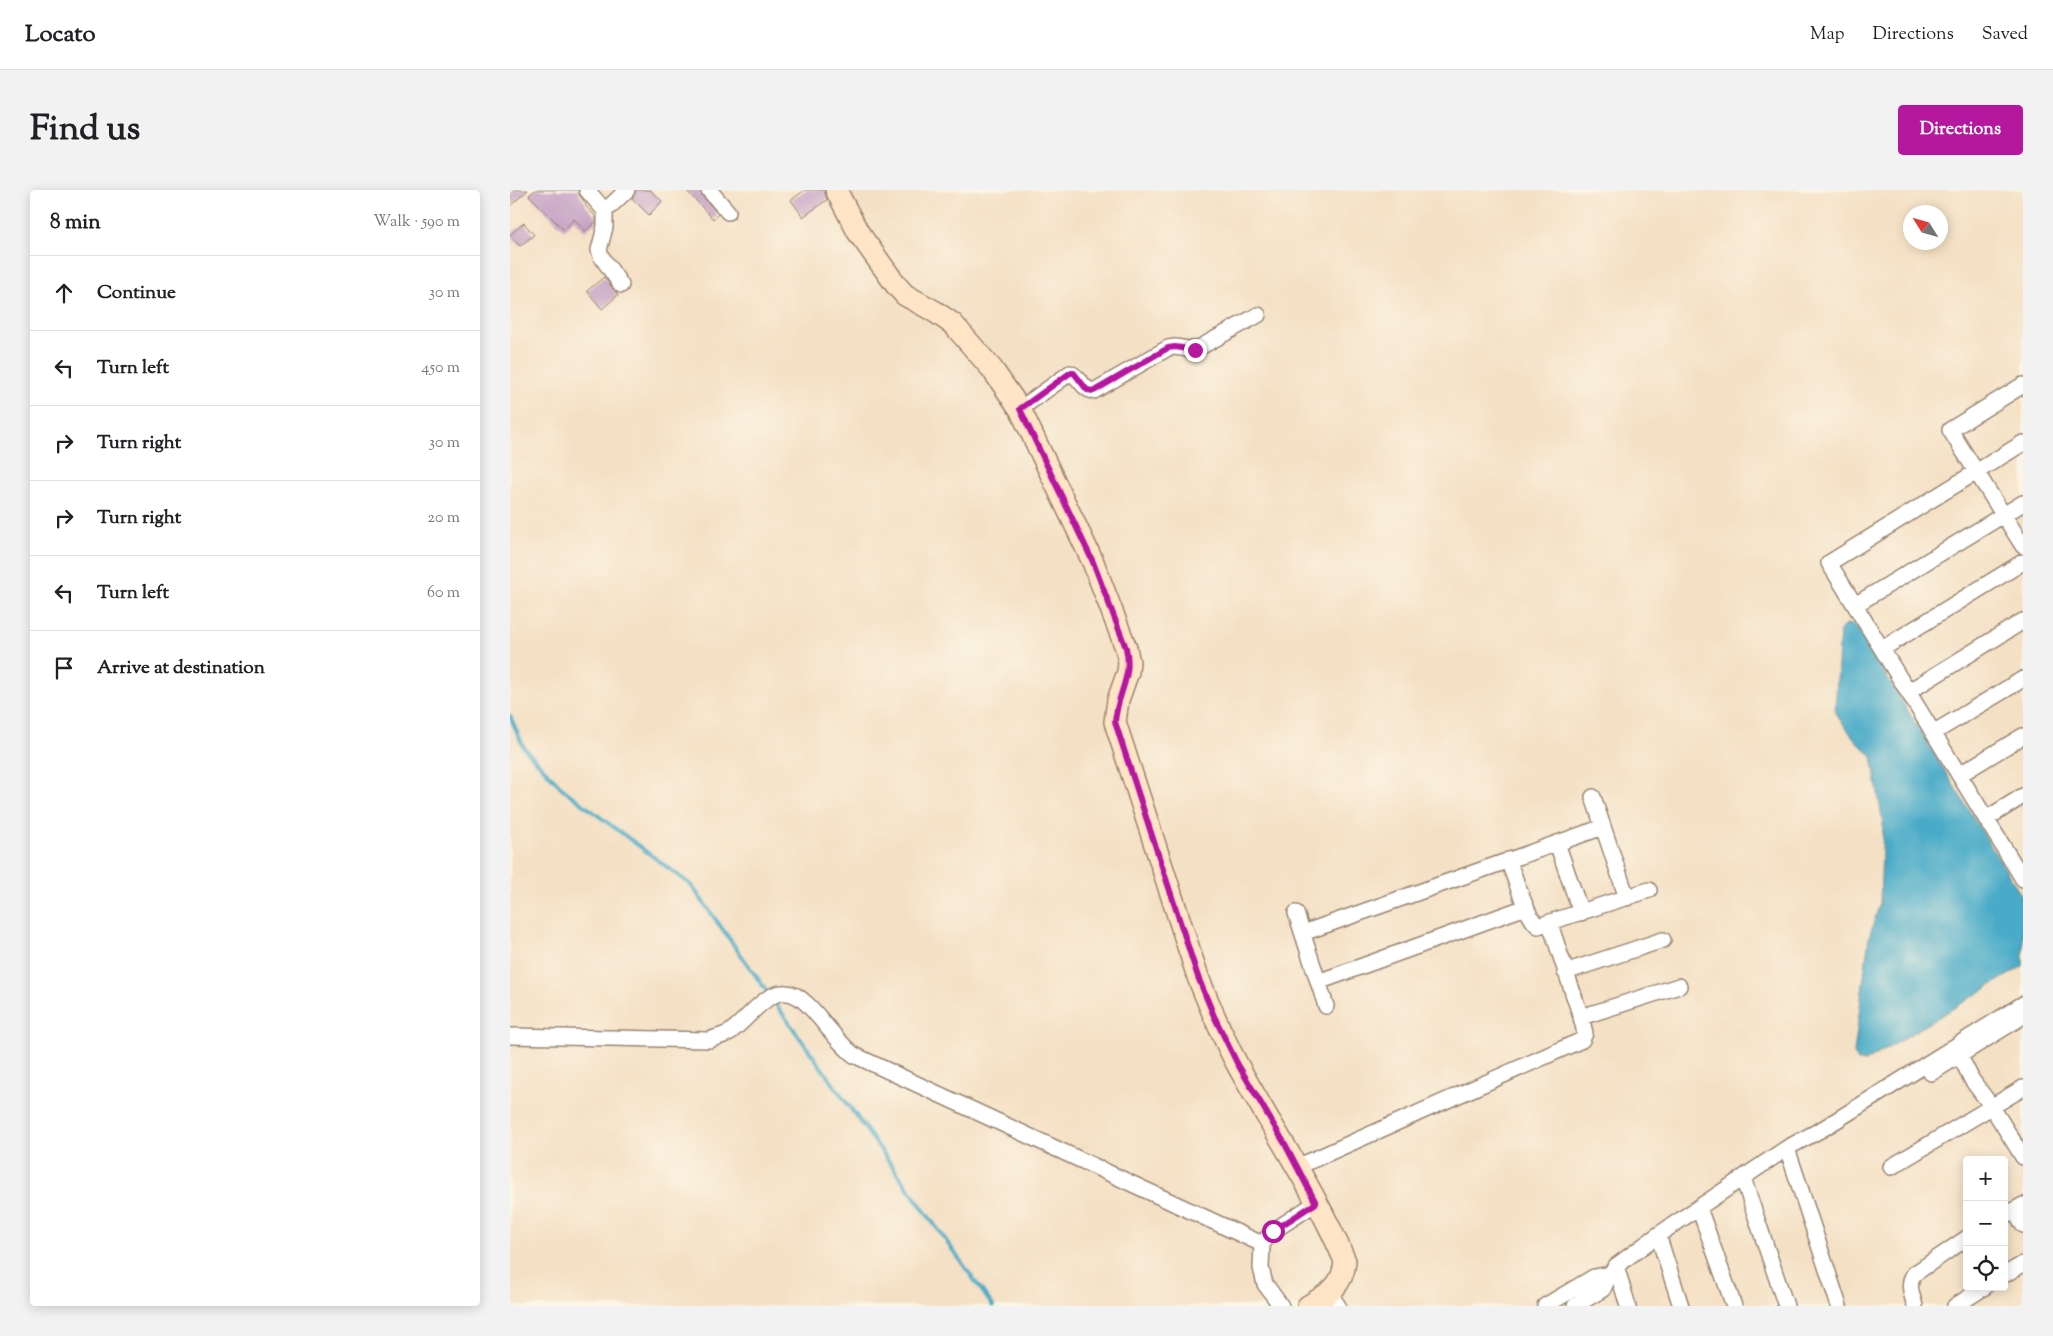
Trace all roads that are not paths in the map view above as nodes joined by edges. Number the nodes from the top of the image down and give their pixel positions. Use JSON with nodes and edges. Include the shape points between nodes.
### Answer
{"nodes":[{"id":1,"x":586,"y":190,"type":"edge"},
{"id":2,"x":627,"y":190,"type":"edge"},
{"id":3,"x":709,"y":190,"type":"edge"},
{"id":4,"x":836,"y":190,"type":"edge"},
{"id":5,"x":605,"y":211,"type":"junction"},
{"id":6,"x":728,"y":212,"type":"dead end"},
{"id":7,"x":621,"y":285,"type":"dead end"},
{"id":8,"x":1258,"y":315,"type":"dead end"},
{"id":9,"x":2023,"y":384,"type":"edge"},
{"id":10,"x":1020,"y":409,"type":"junction"},
{"id":11,"x":2023,"y":443,"type":"edge"},
{"id":12,"x":1976,"y":472,"type":"junction"},
{"id":13,"x":2023,"y":503,"type":"edge"},
{"id":14,"x":2003,"y":515,"type":"junction"},
{"id":15,"x":2023,"y":546,"type":"edge"},
{"id":16,"x":2023,"y":562,"type":"edge"},
{"id":17,"x":1855,"y":605,"type":"junction"},
{"id":18,"x":2023,"y":621,"type":"edge"},
{"id":19,"x":1882,"y":649,"type":"junction"},
{"id":20,"x":2023,"y":679,"type":"edge"},
{"id":21,"x":1908,"y":692,"type":"junction"},
{"id":22,"x":1933,"y":733,"type":"junction"},
{"id":23,"x":2023,"y":736,"type":"edge"},
{"id":24,"x":1959,"y":775,"type":"junction"},
{"id":25,"x":2023,"y":796,"type":"edge"},
{"id":26,"x":1593,"y":798,"type":"dead end"},
{"id":27,"x":1986,"y":819,"type":"junction"},
{"id":28,"x":1603,"y":827,"type":"junction"},
{"id":29,"x":1557,"y":843,"type":"junction"},
{"id":30,"x":2018,"y":859,"type":"edge"},
{"id":31,"x":1508,"y":860,"type":"junction"},
{"id":32,"x":2023,"y":880,"type":"edge"},
{"id":33,"x":1650,"y":890,"type":"dead end"},
{"id":34,"x":1627,"y":898,"type":"junction"},
{"id":35,"x":1526,"y":907,"type":"junction"},
{"id":36,"x":1296,"y":913,"type":"dead end"},
{"id":37,"x":1581,"y":913,"type":"junction"},
{"id":38,"x":1550,"y":924,"type":"junction"},
{"id":39,"x":1302,"y":933,"type":"junction"},
{"id":40,"x":1663,"y":940,"type":"dead end"},
{"id":41,"x":1565,"y":972,"type":"junction"},
{"id":42,"x":1318,"y":982,"type":"junction"},
{"id":43,"x":1679,"y":986,"type":"dead end"},
{"id":44,"x":2023,"y":1004,"type":"edge"},
{"id":45,"x":1326,"y":1006,"type":"dead end"},
{"id":46,"x":2023,"y":1016,"type":"edge"},
{"id":47,"x":1581,"y":1017,"type":"junction"},
{"id":48,"x":510,"y":1036,"type":"edge"},
{"id":49,"x":1960,"y":1056,"type":"junction"},
{"id":50,"x":2023,"y":1088,"type":"edge"},
{"id":51,"x":1992,"y":1107,"type":"junction"},
{"id":52,"x":1824,"y":1128,"type":"junction"},
{"id":53,"x":1787,"y":1148,"type":"junction"},
{"id":54,"x":2021,"y":1151,"type":"edge"},
{"id":55,"x":1891,"y":1166,"type":"dead end"},
{"id":56,"x":1297,"y":1167,"type":"junction"},
{"id":57,"x":1743,"y":1178,"type":"junction"},
{"id":58,"x":1316,"y":1203,"type":"junction"},
{"id":59,"x":1699,"y":1208,"type":"junction"},
{"id":60,"x":2014,"y":1211,"type":"edge"},
{"id":61,"x":2023,"y":1225,"type":"edge"},
{"id":62,"x":1658,"y":1235,"type":"junction"},
{"id":63,"x":1963,"y":1241,"type":"edge"},
{"id":64,"x":1262,"y":1244,"type":"junction"},
{"id":65,"x":2023,"y":1264,"type":"edge"},
{"id":66,"x":1613,"y":1270,"type":"junction"},
{"id":67,"x":2008,"y":1273,"type":"edge"},
{"id":68,"x":1979,"y":1291,"type":"edge"},
{"id":69,"x":1323,"y":1302,"type":"edge"},
{"id":70,"x":1281,"y":1306,"type":"edge"},
{"id":71,"x":1544,"y":1306,"type":"edge"},
{"id":72,"x":1575,"y":1306,"type":"edge"},
{"id":73,"x":1628,"y":1306,"type":"edge"},
{"id":74,"x":1681,"y":1306,"type":"edge"},
{"id":75,"x":1734,"y":1306,"type":"edge"},
{"id":76,"x":1786,"y":1306,"type":"edge"},
{"id":77,"x":1839,"y":1306,"type":"edge"},
{"id":78,"x":1915,"y":1306,"type":"edge"},
{"id":79,"x":1955,"y":1306,"type":"edge"}],
"edges":[{"from":1,"to":5,"type":"street"},
{"from":2,"to":5,"type":"street"},
{"from":3,"to":6,"type":"street"},
{"from":4,"to":10,"type":"street","via":[[858,232],[896,285],[905,295],[953,324],[992,369]]},
{"from":5,"to":7,"type":"street","via":[[599,250]]},
{"from":8,"to":10,"type":"street","via":[[1195,350],[1168,348],[1094,391],[1087,390],[1074,373],[1070,373]]},
{"from":9,"to":12,"type":"street","via":[[1950,430]]},
{"from":10,"to":56,"type":"street","via":[[1093,562],[1126,648],[1128,672],[1118,700],[1115,722],[1198,977],[1237,1063]]},
{"from":11,"to":12,"type":"street"},
{"from":12,"to":14,"type":"street"},
{"from":12,"to":17,"type":"street","via":[[1829,563]]},
{"from":13,"to":14,"type":"street"},
{"from":14,"to":15,"type":"street"},
{"from":14,"to":17,"type":"street"},
{"from":16,"to":19,"type":"street"},
{"from":17,"to":19,"type":"street"},
{"from":18,"to":21,"type":"street"},
{"from":19,"to":21,"type":"street"},
{"from":20,"to":22,"type":"street"},
{"from":21,"to":22,"type":"street"},
{"from":22,"to":24,"type":"street"},
{"from":23,"to":24,"type":"street"},
{"from":24,"to":27,"type":"street"},
{"from":25,"to":27,"type":"street"},
{"from":26,"to":28,"type":"street"},
{"from":27,"to":30,"type":"street"},
{"from":28,"to":29,"type":"street"},
{"from":28,"to":34,"type":"street"},
{"from":29,"to":31,"type":"street"},
{"from":29,"to":37,"type":"street"},
{"from":30,"to":32,"type":"street"},
{"from":31,"to":35,"type":"street"},
{"from":31,"to":39,"type":"street"},
{"from":33,"to":34,"type":"street"},
{"from":34,"to":37,"type":"street"},
{"from":35,"to":38,"type":"street","via":[[1535,925]]},
{"from":35,"to":42,"type":"street"},
{"from":36,"to":39,"type":"street"},
{"from":37,"to":38,"type":"street"},
{"from":38,"to":41,"type":"street"},
{"from":39,"to":42,"type":"street"},
{"from":40,"to":41,"type":"street"},
{"from":41,"to":47,"type":"street"},
{"from":42,"to":45,"type":"street"},
{"from":43,"to":47,"type":"street"},
{"from":44,"to":52,"type":"street"},
{"from":46,"to":49,"type":"street"},
{"from":47,"to":56,"type":"street","via":[[1585,1033],[1580,1041]]},
{"from":48,"to":64,"type":"street","via":[[709,1040],[729,1033],[774,994],[791,992],[807,1004],[854,1055]]},
{"from":49,"to":51,"type":"street","via":[[1972,1080]]},
{"from":49,"to":52,"type":"street","via":[[1884,1101]]},
{"from":50,"to":51,"type":"street"},
{"from":51,"to":54,"type":"street"},
{"from":51,"to":55,"type":"street"},
{"from":52,"to":53,"type":"street"},
{"from":53,"to":57,"type":"street"},
{"from":53,"to":77,"type":"street"},
{"from":56,"to":58,"type":"street"},
{"from":57,"to":59,"type":"street"},
{"from":57,"to":76,"type":"street"},
{"from":58,"to":64,"type":"street","via":[[1273,1231]]},
{"from":58,"to":69,"type":"street","via":[[1345,1261],[1342,1277]]},
{"from":59,"to":62,"type":"street"},
{"from":59,"to":75,"type":"street"},
{"from":60,"to":61,"type":"street"},
{"from":62,"to":66,"type":"street"},
{"from":62,"to":74,"type":"street"},
{"from":63,"to":78,"type":"street","via":[[1914,1274],[1910,1288]]},
{"from":64,"to":70,"type":"street","via":[[1261,1268],[1266,1284]]},
{"from":65,"to":67,"type":"street"},
{"from":66,"to":71,"type":"street","via":[[1594,1277]]},
{"from":66,"to":72,"type":"street","via":[[1603,1289]]},
{"from":66,"to":73,"type":"street"},
{"from":68,"to":79,"type":"street"}]}
